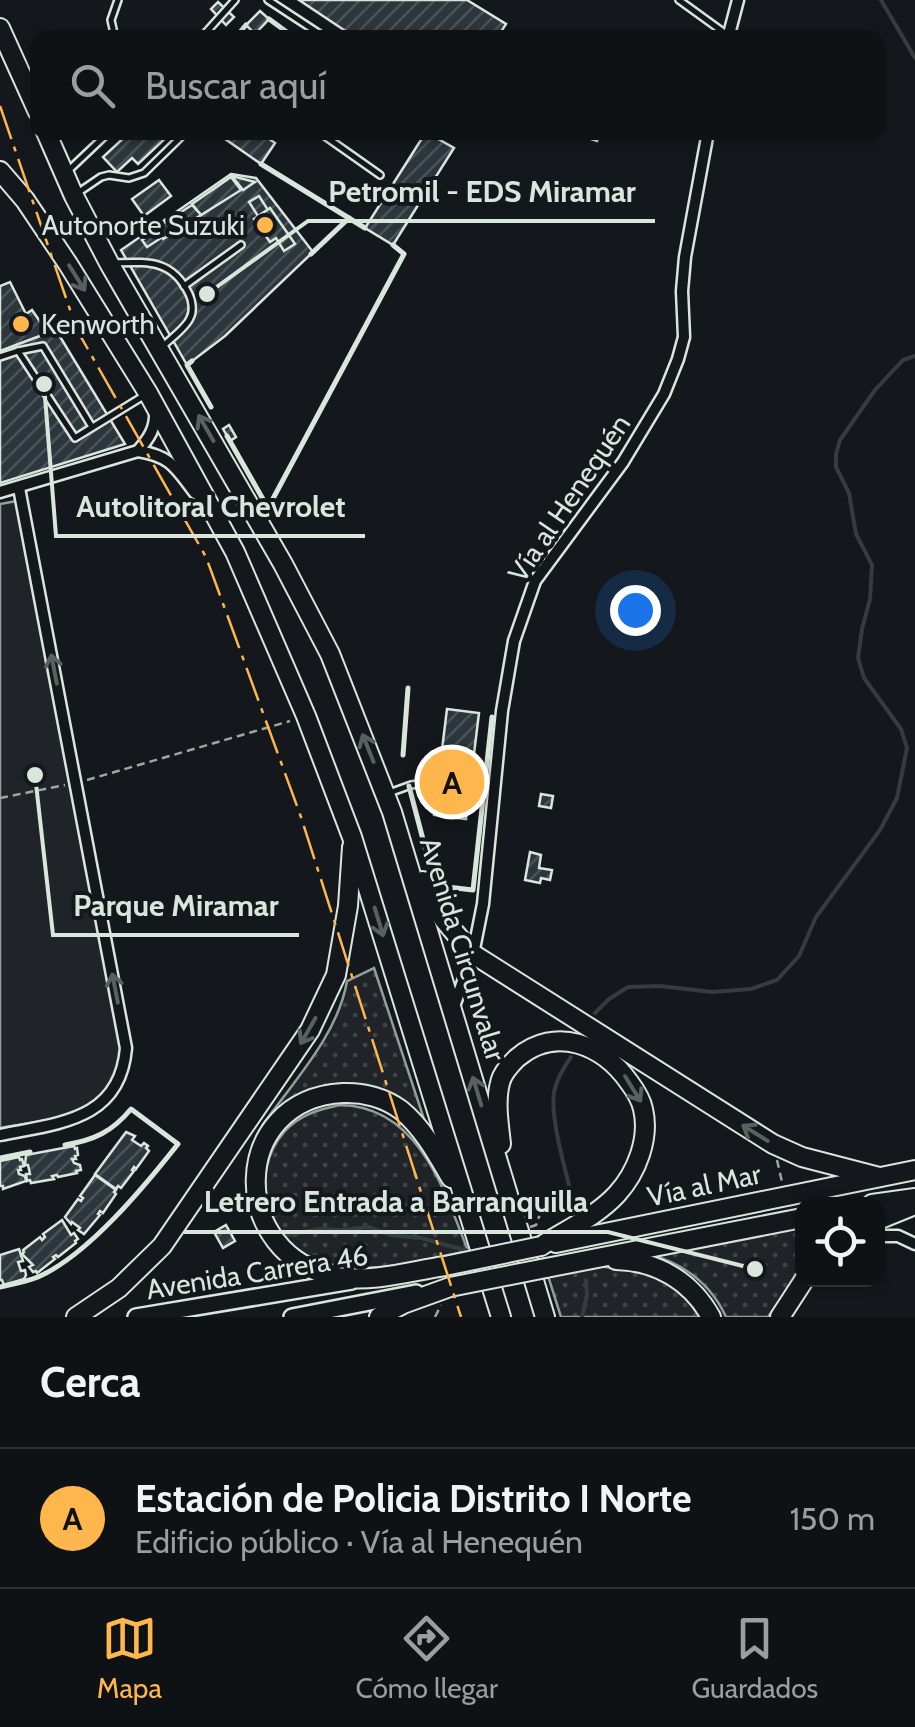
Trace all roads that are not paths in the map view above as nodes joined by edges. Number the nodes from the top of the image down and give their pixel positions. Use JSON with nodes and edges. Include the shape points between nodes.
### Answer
{"nodes":[{"id":1,"x":118,"y":0,"type":"edge"},
{"id":2,"x":235,"y":0,"type":"edge"},
{"id":3,"x":268,"y":0,"type":"edge"},
{"id":4,"x":679,"y":0,"type":"edge"},
{"id":5,"x":738,"y":0,"type":"edge"},
{"id":6,"x":113,"y":30,"type":"edge"},
{"id":7,"x":208,"y":30,"type":"edge"},
{"id":8,"x":314,"y":30,"type":"edge"},
{"id":9,"x":720,"y":30,"type":"edge"},
{"id":10,"x":730,"y":30,"type":"edge"},
{"id":11,"x":0,"y":31,"type":"edge"},
{"id":12,"x":30,"y":93,"type":"edge"},
{"id":13,"x":49,"y":140,"type":"edge"},
{"id":14,"x":101,"y":140,"type":"edge"},
{"id":15,"x":178,"y":140,"type":"edge"},
{"id":16,"x":330,"y":140,"type":"edge"},
{"id":17,"x":707,"y":140,"type":"edge"},
{"id":18,"x":0,"y":171,"type":"edge"},
{"id":19,"x":64,"y":175,"type":"junction"},
{"id":20,"x":380,"y":175,"type":"dead end"},
{"id":21,"x":74,"y":196,"type":"junction"},
{"id":22,"x":241,"y":244,"type":"dead end"},
{"id":23,"x":109,"y":263,"type":"junction"},
{"id":24,"x":184,"y":286,"type":"junction"},
{"id":25,"x":160,"y":349,"type":"junction"},
{"id":26,"x":18,"y":351,"type":"junction"},
{"id":27,"x":0,"y":357,"type":"edge"},
{"id":28,"x":152,"y":400,"type":"junction"},
{"id":29,"x":92,"y":427,"type":"junction"},
{"id":30,"x":138,"y":450,"type":"junction"},
{"id":31,"x":18,"y":488,"type":"junction"},
{"id":32,"x":0,"y":492,"type":"edge"},
{"id":33,"x":225,"y":534,"type":"junction"},
{"id":34,"x":432,"y":782,"type":"dead end"},
{"id":35,"x":389,"y":803,"type":"junction"},
{"id":36,"x":352,"y":837,"type":"junction"},
{"id":37,"x":472,"y":954,"type":"junction"},
{"id":38,"x":452,"y":1010,"type":"junction"},
{"id":39,"x":0,"y":1135,"type":"edge"},
{"id":40,"x":915,"y":1170,"type":"edge"},
{"id":41,"x":879,"y":1177,"type":"junction"},
{"id":42,"x":505,"y":1184,"type":"junction"},
{"id":43,"x":915,"y":1202,"type":"edge"},
{"id":44,"x":885,"y":1203,"type":"edge"},
{"id":45,"x":467,"y":1204,"type":"junction"},
{"id":46,"x":885,"y":1217,"type":"edge"},
{"id":47,"x":795,"y":1219,"type":"edge"},
{"id":48,"x":885,"y":1236,"type":"edge"},
{"id":49,"x":915,"y":1244,"type":"edge"},
{"id":50,"x":541,"y":1246,"type":"junction"},
{"id":51,"x":445,"y":1266,"type":"junction"},
{"id":52,"x":546,"y":1268,"type":"junction"},
{"id":53,"x":450,"y":1287,"type":"junction"},
{"id":54,"x":799,"y":1287,"type":"edge"},
{"id":55,"x":76,"y":1317,"type":"edge"},
{"id":56,"x":136,"y":1317,"type":"edge"},
{"id":57,"x":292,"y":1317,"type":"edge"},
{"id":58,"x":379,"y":1317,"type":"edge"},
{"id":59,"x":501,"y":1317,"type":"edge"},
{"id":60,"x":546,"y":1317,"type":"edge"},
{"id":61,"x":710,"y":1317,"type":"edge"},
{"id":62,"x":780,"y":1317,"type":"edge"}],
"edges":[{"from":1,"to":6,"type":"lane"},
{"from":2,"to":7,"type":"lane"},
{"from":3,"to":8,"type":"lane"},
{"from":4,"to":9,"type":"lane"},
{"from":5,"to":10,"type":"street"},
{"from":11,"to":12,"type":"highway"},
{"from":13,"to":19,"type":"highway","name":"Avenida Circunvalar"},
{"from":14,"to":19,"type":"lane"},
{"from":15,"to":21,"type":"lane","via":[[144,172],[101,177]]},
{"from":16,"to":20,"type":"lane"},
{"from":17,"to":37,"type":"street","name":"Vía al Henequén","via":[[685,257],[678,360],[623,462],[535,581],[514,641]]},
{"from":18,"to":28,"type":"highway","one_way":true,"via":[[68,264]]},
{"from":19,"to":21,"type":"highway","name":"Avenida Circunvalar"},
{"from":21,"to":23,"type":"highway","name":"Avenida Circunvalar"},
{"from":22,"to":24,"type":"lane"},
{"from":23,"to":24,"type":"lane","via":[[148,262],[172,270]]},
{"from":23,"to":25,"type":"highway","name":"Avenida Circunvalar"},
{"from":24,"to":25,"type":"lane","via":[[192,300],[190,318]]},
{"from":35,"to":25,"type":"highway","name":"Avenida Circunvalar","one_way":true,"via":[[330,654]]},
{"from":26,"to":27,"type":"lane"},
{"from":26,"to":29,"type":"lane","via":[[43,346]]},
{"from":26,"to":29,"type":"lane","via":[[75,438]]},
{"from":28,"to":29,"type":"lane"},
{"from":28,"to":30,"type":"street","via":[[156,422]]},
{"from":28,"to":33,"type":"highway"},
{"from":30,"to":31,"type":"street"},
{"from":30,"to":33,"type":"street","via":[[175,465]]},
{"from":31,"to":32,"type":"street"},
{"from":39,"to":31,"type":"street","one_way":true,"via":[[91,1111],[118,1083],[126,1048]]},
{"from":33,"to":36,"type":"highway"},
{"from":34,"to":35,"type":"lane","via":[[411,785]]},
{"from":35,"to":37,"type":"highway","via":[[436,906]]},
{"from":35,"to":38,"type":"highway","name":"Avenida Circunvalar"},
{"from":36,"to":45,"type":"highway","one_way":true},
{"from":36,"to":55,"type":"highway","one_way":true,"via":[[336,975],[310,1030],[162,1246],[120,1288]]},
{"from":37,"to":38,"type":"street","name":"Vía al Henequén"},
{"from":41,"to":37,"type":"highway","one_way":true,"via":[[773,1144]]},
{"from":42,"to":38,"type":"highway","name":"Avenida Circunvalar","one_way":true},
{"from":40,"to":41,"type":"highway","name":"Vía al Mar"},
{"from":41,"to":50,"type":"highway","name":"Vía al Mar"},
{"from":42,"to":50,"type":"highway","one_way":true,"via":[[499,1096],[512,1063],[552,1042],[577,1042],[604,1055],[643,1106],[639,1156],[604,1207]]},
{"from":42,"to":60,"type":"highway","name":"Avenida Circunvalar"},
{"from":43,"to":44,"type":"highway"},
{"from":43,"to":46,"type":"highway"},
{"from":45,"to":51,"type":"highway","name":"Vía al Mar","via":[[422,1133],[376,1097],[356,1092],[309,1100],[285,1115],[261,1148],[255,1185],[260,1214],[272,1237],[301,1262],[325,1274],[360,1278]]},
{"from":45,"to":59,"type":"highway"},
{"from":47,"to":52,"type":"highway","name":"Vía al Mar"},
{"from":48,"to":49,"type":"street"},
{"from":50,"to":51,"type":"highway","name":"Vía al Mar","bridge":true},
{"from":51,"to":56,"type":"main road","name":"Avenida Carrera 46"},
{"from":52,"to":53,"type":"highway","name":"Vía al Mar","bridge":true},
{"from":52,"to":61,"type":"highway","via":[[603,1260],[653,1266],[698,1296]]},
{"from":53,"to":57,"type":"main road","name":"Avenida Carrera 46"},
{"from":53,"to":58,"type":"highway","name":"Vía al Mar"},
{"from":54,"to":62,"type":"highway"}]}
